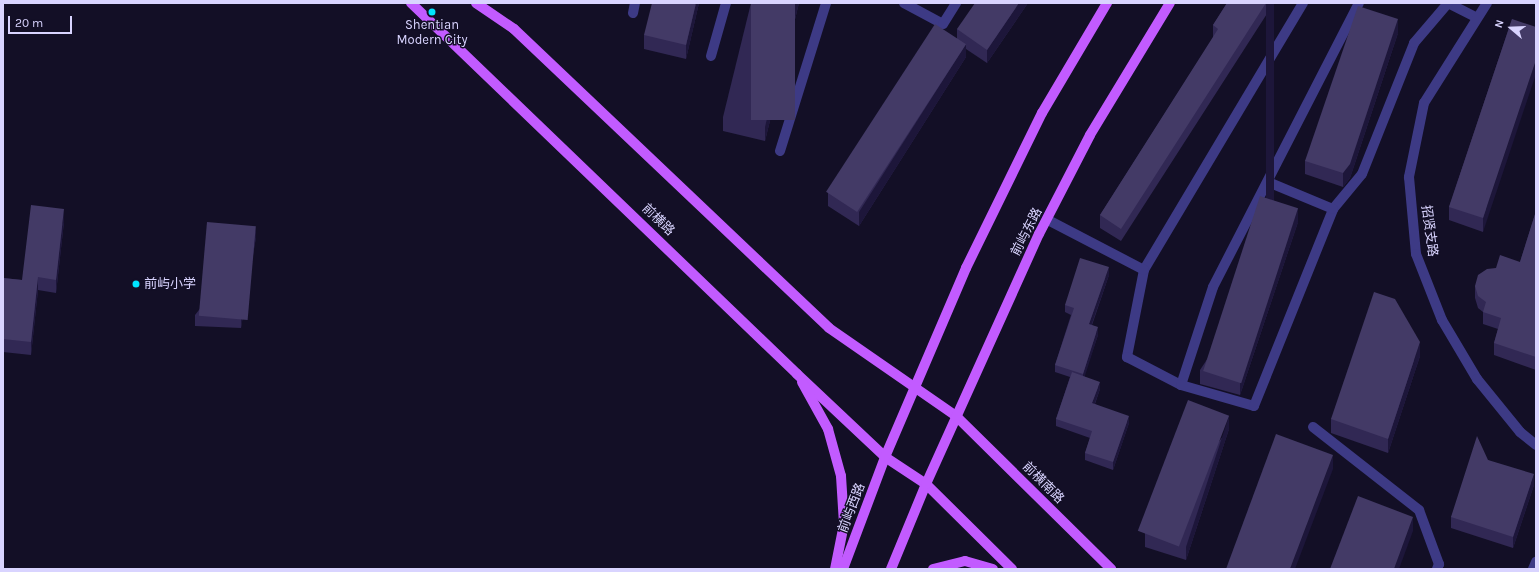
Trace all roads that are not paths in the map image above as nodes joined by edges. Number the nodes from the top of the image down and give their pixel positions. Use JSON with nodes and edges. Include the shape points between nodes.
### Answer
{"nodes":[{"id":1,"x":411,"y":3,"type":"edge"},
{"id":2,"x":476,"y":3,"type":"edge"},
{"id":3,"x":636,"y":3,"type":"edge"},
{"id":4,"x":726,"y":3,"type":"edge"},
{"id":5,"x":826,"y":3,"type":"edge"},
{"id":6,"x":904,"y":3,"type":"edge"},
{"id":7,"x":956,"y":3,"type":"edge"},
{"id":8,"x":1107,"y":3,"type":"edge"},
{"id":9,"x":1170,"y":3,"type":"edge"},
{"id":10,"x":1303,"y":3,"type":"edge"},
{"id":11,"x":1359,"y":3,"type":"edge"},
{"id":12,"x":1448,"y":3,"type":"edge"},
{"id":13,"x":1487,"y":3,"type":"edge"},
{"id":14,"x":633,"y":14,"type":"dead end"},
{"id":15,"x":1475,"y":17,"type":"junction"},
{"id":16,"x":711,"y":56,"type":"dead end"},
{"id":17,"x":780,"y":151,"type":"dead end"},
{"id":18,"x":1268,"y":182,"type":"junction"},
{"id":19,"x":1333,"y":209,"type":"junction"},
{"id":20,"x":1048,"y":220,"type":"junction"},
{"id":21,"x":1144,"y":270,"type":"junction"},
{"id":22,"x":797,"y":374,"type":"junction"},
{"id":23,"x":1181,"y":385,"type":"junction"},
{"id":24,"x":914,"y":386,"type":"junction"},
{"id":25,"x":956,"y":416,"type":"junction"},
{"id":26,"x":1313,"y":427,"type":"dead end"},
{"id":27,"x":1536,"y":445,"type":"edge"},
{"id":28,"x":886,"y":457,"type":"junction"},
{"id":29,"x":926,"y":484,"type":"junction"},
{"id":30,"x":1536,"y":562,"type":"edge"},
{"id":31,"x":1439,"y":567,"type":"edge"},
{"id":32,"x":835,"y":569,"type":"edge"},
{"id":33,"x":843,"y":569,"type":"edge"},
{"id":34,"x":891,"y":569,"type":"edge"},
{"id":35,"x":933,"y":569,"type":"edge"},
{"id":36,"x":993,"y":569,"type":"edge"},
{"id":37,"x":1012,"y":569,"type":"edge"},
{"id":38,"x":1111,"y":569,"type":"edge"},
{"id":39,"x":1534,"y":569,"type":"edge"}],
"edges":[{"from":1,"to":22,"type":"main road","name":"前横路"},
{"from":2,"to":24,"type":"main road","via":[[514,29],[829,328]]},
{"from":3,"to":14,"type":"lane"},
{"from":4,"to":16,"type":"lane"},
{"from":5,"to":17,"type":"lane"},
{"from":6,"to":7,"type":"lane","via":[[943,24]]},
{"from":8,"to":24,"type":"main road","via":[[1042,113],[1003,191]]},
{"from":9,"to":20,"type":"main road","name":"前屿东路","via":[[1090,135]]},
{"from":10,"to":21,"type":"lane"},
{"from":11,"to":18,"type":"lane"},
{"from":12,"to":15,"type":"lane"},
{"from":12,"to":19,"type":"lane","via":[[1414,43],[1362,174]]},
{"from":13,"to":15,"type":"lane","name":"招贤支路"},
{"from":15,"to":27,"type":"lane","name":"招贤支路","via":[[1424,103],[1410,177],[1416,254],[1442,320],[1477,379],[1520,432]]},
{"from":18,"to":19,"type":"lane"},
{"from":18,"to":23,"type":"lane","via":[[1213,287]]},
{"from":19,"to":23,"type":"lane","via":[[1254,406]]},
{"from":20,"to":21,"type":"lane"},
{"from":20,"to":25,"type":"main road","name":"前屿东路"},
{"from":21,"to":23,"type":"lane","via":[[1126,357]]},
{"from":22,"to":28,"type":"main road","name":"前横路"},
{"from":22,"to":32,"type":"main road","via":[[837,453],[844,524]]},
{"from":24,"to":25,"type":"main road","name":"前横南路"},
{"from":24,"to":28,"type":"main road"},
{"from":25,"to":29,"type":"main road","name":"前屿东路"},
{"from":25,"to":38,"type":"main road","name":"前横南路"},
{"from":26,"to":31,"type":"lane","via":[[1419,510]]},
{"from":28,"to":29,"type":"main road","name":"前横路"},
{"from":28,"to":33,"type":"main road","name":"前屿西路"},
{"from":29,"to":34,"type":"main road"},
{"from":29,"to":37,"type":"main road"},
{"from":30,"to":39,"type":"lane"},
{"from":35,"to":36,"type":"main road","via":[[965,561]]}]}
